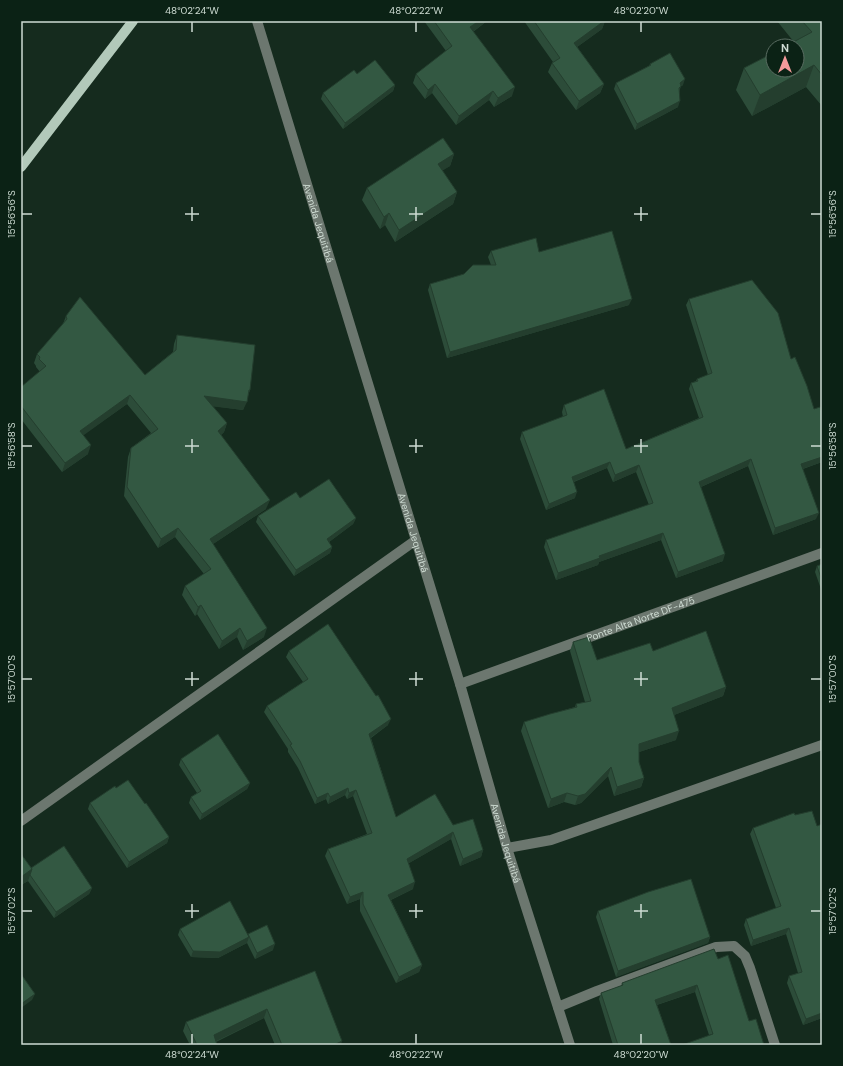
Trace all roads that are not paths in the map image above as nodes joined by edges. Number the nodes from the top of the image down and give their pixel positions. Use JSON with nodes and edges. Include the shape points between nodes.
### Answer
{"nodes":[{"id":1,"x":133,"y":21,"type":"edge"},
{"id":2,"x":257,"y":21,"type":"edge"},
{"id":3,"x":21,"y":167,"type":"edge"},
{"id":4,"x":416,"y":540,"type":"junction"},
{"id":5,"x":822,"y":553,"type":"edge"},
{"id":6,"x":460,"y":684,"type":"junction"},
{"id":7,"x":822,"y":745,"type":"edge"},
{"id":8,"x":21,"y":821,"type":"edge"},
{"id":9,"x":507,"y":848,"type":"junction"},
{"id":10,"x":558,"y":1007,"type":"junction"},
{"id":11,"x":570,"y":1045,"type":"edge"},
{"id":12,"x":775,"y":1045,"type":"edge"}],
"edges":[{"from":1,"to":3,"type":"main road"},
{"from":2,"to":4,"type":"street","name":"Avenida Jequitibá"},
{"from":4,"to":6,"type":"street","name":"Avenida Jequitibá"},
{"from":4,"to":8,"type":"street"},
{"from":5,"to":6,"type":"street","name":"Ponte Alta Norte DF-475"},
{"from":6,"to":9,"type":"street","name":"Avenida Jequitibá"},
{"from":7,"to":9,"type":"street","via":[[552,840]]},
{"from":9,"to":10,"type":"street","name":"Avenida Jequitibá"},
{"from":10,"to":11,"type":"street","name":"Avenida Jequitibá"},
{"from":10,"to":12,"type":"street","via":[[716,947],[734,946],[745,956],[750,968]]}]}
